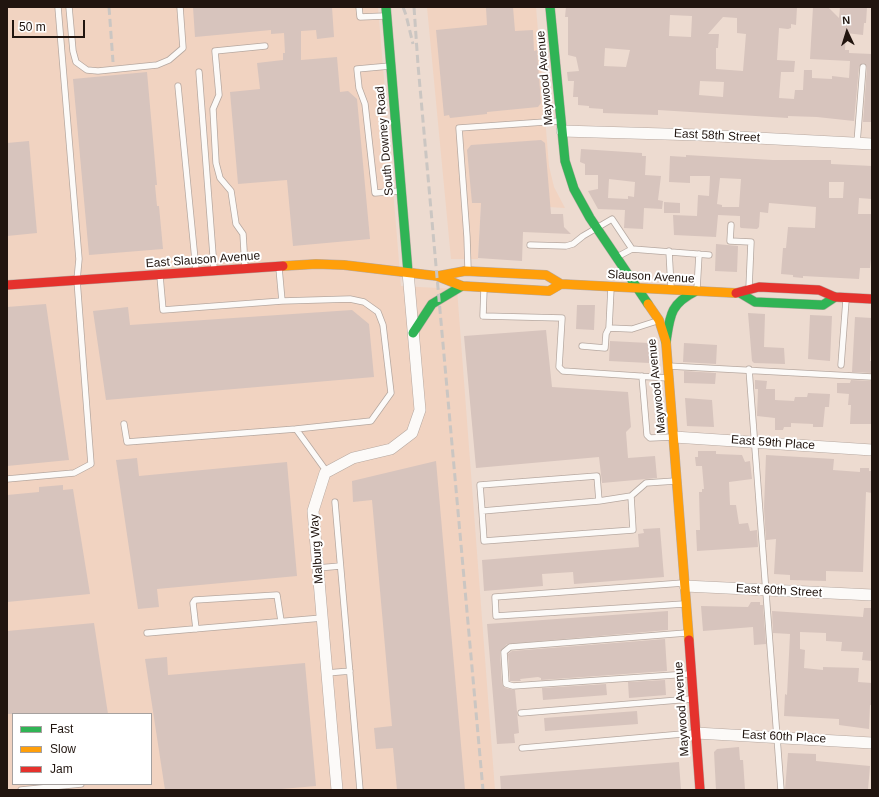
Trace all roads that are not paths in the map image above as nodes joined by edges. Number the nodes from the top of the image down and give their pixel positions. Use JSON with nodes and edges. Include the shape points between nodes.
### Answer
{"nodes":[{"id":1,"x":58,"y":7,"type":"edge"},
{"id":2,"x":69,"y":7,"type":"edge"},
{"id":3,"x":180,"y":7,"type":"edge"},
{"id":4,"x":359,"y":7,"type":"edge"},
{"id":5,"x":550,"y":7,"type":"edge"},
{"id":6,"x":387,"y":11,"type":"edge"},
{"id":7,"x":265,"y":46,"type":"dead end"},
{"id":8,"x":390,"y":66,"type":"junction"},
{"id":9,"x":863,"y":67,"type":"dead end"},
{"id":10,"x":199,"y":72,"type":"dead end"},
{"id":11,"x":178,"y":86,"type":"dead end"},
{"id":12,"x":562,"y":126,"type":"junction"},
{"id":13,"x":857,"y":144,"type":"junction"},
{"id":14,"x":872,"y":144,"type":"edge"},
{"id":15,"x":401,"y":190,"type":"junction"},
{"id":16,"x":731,"y":225,"type":"dead end"},
{"id":17,"x":597,"y":228,"type":"junction"},
{"id":18,"x":530,"y":245,"type":"dead end"},
{"id":19,"x":632,"y":249,"type":"junction"},
{"id":20,"x":669,"y":252,"type":"junction"},
{"id":21,"x":699,"y":254,"type":"junction"},
{"id":22,"x":709,"y":255,"type":"dead end"},
{"id":23,"x":616,"y":257,"type":"junction"},
{"id":24,"x":279,"y":267,"type":"junction"},
{"id":25,"x":245,"y":269,"type":"junction"},
{"id":26,"x":214,"y":271,"type":"junction"},
{"id":27,"x":468,"y":271,"type":"junction"},
{"id":28,"x":196,"y":272,"type":"junction"},
{"id":29,"x":404,"y":272,"type":"junction"},
{"id":30,"x":160,"y":274,"type":"junction"},
{"id":31,"x":437,"y":276,"type":"junction"},
{"id":32,"x":77,"y":280,"type":"junction"},
{"id":33,"x":561,"y":284,"type":"junction"},
{"id":34,"x":7,"y":285,"type":"edge"},
{"id":35,"x":462,"y":286,"type":"junction"},
{"id":36,"x":485,"y":287,"type":"junction"},
{"id":37,"x":611,"y":287,"type":"junction"},
{"id":38,"x":638,"y":288,"type":"junction"},
{"id":39,"x":671,"y":290,"type":"junction"},
{"id":40,"x":696,"y":291,"type":"junction"},
{"id":41,"x":744,"y":292,"type":"junction"},
{"id":42,"x":835,"y":297,"type":"junction"},
{"id":43,"x":847,"y":297,"type":"junction"},
{"id":44,"x":872,"y":299,"type":"edge"},
{"id":45,"x":282,"y":301,"type":"junction"},
{"id":46,"x":659,"y":320,"type":"junction"},
{"id":47,"x":608,"y":328,"type":"junction"},
{"id":48,"x":413,"y":333,"type":"junction"},
{"id":49,"x":666,"y":342,"type":"junction"},
{"id":50,"x":582,"y":346,"type":"dead end"},
{"id":51,"x":841,"y":365,"type":"dead end"},
{"id":52,"x":668,"y":366,"type":"junction"},
{"id":53,"x":749,"y":369,"type":"junction"},
{"id":54,"x":642,"y":376,"type":"junction"},
{"id":55,"x":872,"y":377,"type":"edge"},
{"id":56,"x":669,"y":378,"type":"junction"},
{"id":57,"x":124,"y":424,"type":"dead end"},
{"id":58,"x":296,"y":429,"type":"junction"},
{"id":59,"x":674,"y":437,"type":"junction"},
{"id":60,"x":754,"y":442,"type":"junction"},
{"id":61,"x":872,"y":450,"type":"edge"},
{"id":62,"x":327,"y":472,"type":"junction"},
{"id":63,"x":7,"y":479,"type":"edge"},
{"id":64,"x":677,"y":481,"type":"junction"},
{"id":65,"x":631,"y":496,"type":"junction"},
{"id":66,"x":599,"y":501,"type":"junction"},
{"id":67,"x":335,"y":502,"type":"dead end"},
{"id":68,"x":482,"y":512,"type":"junction"},
{"id":69,"x":340,"y":566,"type":"junction"},
{"id":70,"x":318,"y":568,"type":"junction"},
{"id":71,"x":685,"y":585,"type":"junction"},
{"id":72,"x":766,"y":590,"type":"junction"},
{"id":73,"x":872,"y":595,"type":"edge"},
{"id":74,"x":686,"y":604,"type":"junction"},
{"id":75,"x":322,"y":618,"type":"junction"},
{"id":76,"x":281,"y":621,"type":"junction"},
{"id":77,"x":196,"y":629,"type":"junction"},
{"id":78,"x":147,"y":633,"type":"dead end"},
{"id":79,"x":688,"y":633,"type":"junction"},
{"id":80,"x":350,"y":671,"type":"junction"},
{"id":81,"x":327,"y":673,"type":"junction"},
{"id":82,"x":692,"y":674,"type":"junction"},
{"id":83,"x":693,"y":699,"type":"junction"},
{"id":84,"x":521,"y":713,"type":"dead end"},
{"id":85,"x":696,"y":733,"type":"junction"},
{"id":86,"x":777,"y":737,"type":"junction"},
{"id":87,"x":872,"y":743,"type":"edge"},
{"id":88,"x":522,"y":748,"type":"dead end"},
{"id":89,"x":71,"y":785,"type":"edge"},
{"id":90,"x":21,"y":790,"type":"edge"},
{"id":91,"x":337,"y":790,"type":"edge"},
{"id":92,"x":360,"y":790,"type":"edge"},
{"id":93,"x":700,"y":790,"type":"edge"},
{"id":94,"x":781,"y":790,"type":"edge"}],
"edges":[{"from":1,"to":32,"type":"lane","via":[[79,259]]},
{"from":2,"to":3,"type":"lane","via":[[76,62],[87,70],[98,71],[157,65],[169,60],[183,48]]},
{"from":4,"to":6,"type":"lane","via":[[360,17]]},
{"from":5,"to":12,"type":"main road","name":"Maywood Avenue"},
{"from":6,"to":8,"type":"main road","name":"South Downey Road"},
{"from":7,"to":25,"type":"lane","via":[[215,51],[219,95],[213,109],[216,163],[220,178],[231,191],[236,224],[243,234]]},
{"from":8,"to":15,"type":"main road","name":"South Downey Road"},
{"from":8,"to":15,"type":"lane","via":[[357,69],[359,88],[365,104],[375,193]]},
{"from":9,"to":13,"type":"lane"},
{"from":10,"to":26,"type":"lane"},
{"from":11,"to":28,"type":"lane"},
{"from":12,"to":13,"type":"street","name":"East 58th Street"},
{"from":12,"to":17,"type":"main road","name":"Maywood Avenue","via":[[565,161],[574,189]]},
{"from":12,"to":27,"type":"lane","via":[[460,128]]},
{"from":13,"to":14,"type":"street","name":"East 58th Street"},
{"from":15,"to":29,"type":"main road","name":"South Downey Road"},
{"from":16,"to":41,"type":"lane","via":[[730,242],[751,242]]},
{"from":17,"to":18,"type":"lane","via":[[566,246]]},
{"from":17,"to":19,"type":"lane","via":[[612,219]]},
{"from":17,"to":23,"type":"main road","name":"Maywood Avenue"},
{"from":19,"to":20,"type":"lane"},
{"from":19,"to":23,"type":"lane"},
{"from":20,"to":21,"type":"lane"},
{"from":20,"to":39,"type":"lane"},
{"from":21,"to":22,"type":"lane"},
{"from":21,"to":40,"type":"lane"},
{"from":23,"to":38,"type":"main road","name":"Maywood Avenue"},
{"from":24,"to":25,"type":"main road","name":"East Slauson Avenue"},
{"from":24,"to":29,"type":"main road","name":"East Slauson Avenue","via":[[344,265]]},
{"from":24,"to":45,"type":"lane"},
{"from":25,"to":26,"type":"main road","name":"East Slauson Avenue"},
{"from":26,"to":28,"type":"main road","name":"East Slauson Avenue"},
{"from":27,"to":31,"type":"main road","name":"Slauson Avenue"},
{"from":27,"to":33,"type":"main road","name":"Slauson Avenue","via":[[546,275]]},
{"from":28,"to":30,"type":"main road","name":"East Slauson Avenue"},
{"from":29,"to":31,"type":"main road","name":"Slauson Avenue"},
{"from":29,"to":48,"type":"street"},
{"from":30,"to":32,"type":"main road","name":"East Slauson Avenue"},
{"from":30,"to":45,"type":"lane","via":[[163,310]]},
{"from":31,"to":35,"type":"main road","name":"Slauson Avenue"},
{"from":32,"to":34,"type":"main road","name":"East Slauson Avenue"},
{"from":32,"to":63,"type":"lane","via":[[91,464],[74,473]]},
{"from":33,"to":36,"type":"main road","name":"Slauson Avenue","via":[[549,291]]},
{"from":33,"to":37,"type":"main road","name":"Slauson Avenue"},
{"from":35,"to":36,"type":"main road","name":"Slauson Avenue"},
{"from":35,"to":48,"type":"main road","via":[[432,301]]},
{"from":36,"to":54,"type":"lane","via":[[483,316],[562,318],[560,367],[563,371]]},
{"from":37,"to":38,"type":"main road","name":"Slauson Avenue"},
{"from":37,"to":47,"type":"lane"},
{"from":38,"to":39,"type":"main road","name":"Slauson Avenue"},
{"from":38,"to":46,"type":"main road","name":"Maywood Avenue"},
{"from":39,"to":40,"type":"main road","name":"Slauson Avenue"},
{"from":40,"to":41,"type":"main road","name":"Slauson Avenue"},
{"from":40,"to":49,"type":"main road","via":[[682,297],[673,307]]},
{"from":41,"to":42,"type":"main road","name":"Slauson Avenue","via":[[759,288],[819,290]]},
{"from":41,"to":42,"type":"main road","name":"Slauson Avenue","via":[[755,302],[823,305]]},
{"from":42,"to":43,"type":"main road","name":"Slauson Avenue"},
{"from":43,"to":44,"type":"main road","name":"Slauson Avenue"},
{"from":43,"to":51,"type":"lane"},
{"from":45,"to":58,"type":"lane","via":[[350,299],[364,302],[378,312],[383,325],[391,393],[371,421]]},
{"from":46,"to":47,"type":"lane","via":[[632,329]]},
{"from":46,"to":49,"type":"main road","name":"Maywood Avenue"},
{"from":47,"to":50,"type":"lane","via":[[605,348]]},
{"from":48,"to":62,"type":"street","via":[[420,410],[412,433],[390,449],[353,458]]},
{"from":49,"to":52,"type":"main road","name":"Maywood Avenue"},
{"from":52,"to":53,"type":"lane"},
{"from":52,"to":56,"type":"main road","name":"Maywood Avenue"},
{"from":53,"to":55,"type":"lane"},
{"from":53,"to":60,"type":"lane"},
{"from":54,"to":56,"type":"lane"},
{"from":54,"to":59,"type":"lane","via":[[646,435],[650,438]]},
{"from":56,"to":59,"type":"main road","name":"Maywood Avenue"},
{"from":57,"to":58,"type":"lane","via":[[127,442]]},
{"from":58,"to":62,"type":"lane"},
{"from":59,"to":60,"type":"street","name":"East 59th Place"},
{"from":59,"to":64,"type":"main road","name":"Maywood Avenue"},
{"from":60,"to":61,"type":"street","name":"East 59th Place"},
{"from":60,"to":72,"type":"lane"},
{"from":62,"to":70,"type":"street","name":"Malburg Way","via":[[313,511]]},
{"from":64,"to":65,"type":"lane","via":[[646,483]]},
{"from":64,"to":71,"type":"main road","name":"Maywood Avenue"},
{"from":65,"to":66,"type":"lane"},
{"from":65,"to":68,"type":"lane","via":[[633,530],[484,541]]},
{"from":66,"to":68,"type":"lane"},
{"from":66,"to":68,"type":"lane","via":[[597,476],[488,485],[480,486]]},
{"from":67,"to":69,"type":"lane"},
{"from":69,"to":70,"type":"lane"},
{"from":69,"to":80,"type":"lane"},
{"from":70,"to":75,"type":"street","name":"Malburg Way"},
{"from":71,"to":72,"type":"street","name":"East 60th Street"},
{"from":71,"to":74,"type":"main road","name":"Maywood Avenue"},
{"from":71,"to":74,"type":"lane","via":[[495,597],[496,616]]},
{"from":72,"to":73,"type":"street","name":"East 60th Street"},
{"from":72,"to":86,"type":"lane"},
{"from":74,"to":79,"type":"main road","name":"Maywood Avenue"},
{"from":75,"to":76,"type":"lane"},
{"from":75,"to":81,"type":"street","name":"Malburg Way"},
{"from":76,"to":77,"type":"lane"},
{"from":76,"to":77,"type":"lane","via":[[277,595],[195,600],[193,603]]},
{"from":77,"to":78,"type":"lane"},
{"from":79,"to":82,"type":"main road","name":"Maywood Avenue"},
{"from":79,"to":82,"type":"lane","via":[[510,647],[504,652],[506,684],[514,686]]},
{"from":80,"to":81,"type":"lane"},
{"from":80,"to":92,"type":"lane"},
{"from":81,"to":91,"type":"street","name":"Malburg Way"},
{"from":82,"to":83,"type":"main road","name":"Maywood Avenue"},
{"from":83,"to":84,"type":"lane"},
{"from":83,"to":85,"type":"main road","name":"Maywood Avenue"},
{"from":85,"to":86,"type":"street","name":"East 60th Place"},
{"from":85,"to":88,"type":"lane"},
{"from":85,"to":93,"type":"main road","name":"Maywood Avenue"},
{"from":86,"to":87,"type":"street","name":"East 60th Place"},
{"from":86,"to":94,"type":"lane"},
{"from":89,"to":90,"type":"lane"}]}
